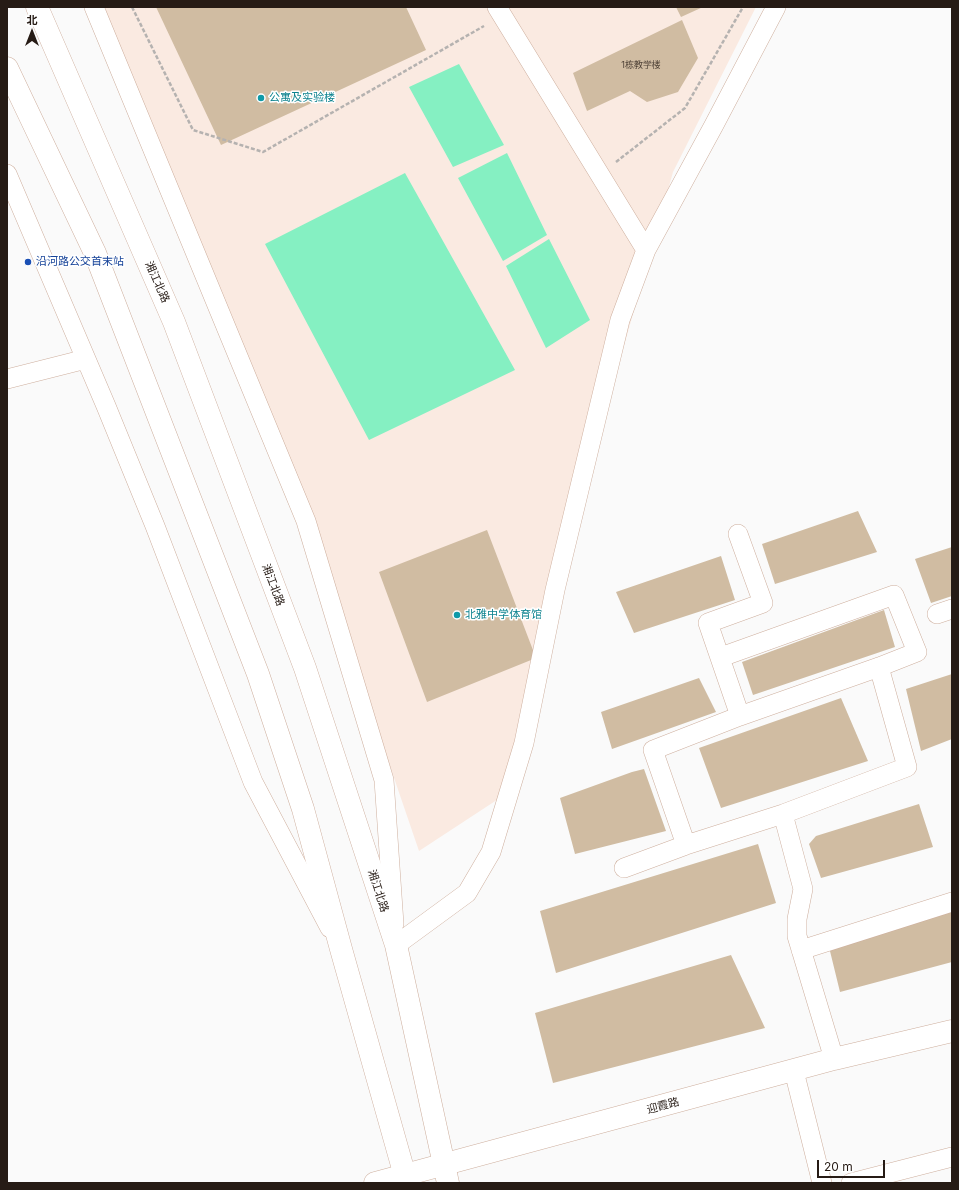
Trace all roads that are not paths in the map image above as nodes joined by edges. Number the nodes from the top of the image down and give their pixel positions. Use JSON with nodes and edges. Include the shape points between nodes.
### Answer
{"nodes":[{"id":1,"x":37,"y":7,"type":"edge"},
{"id":2,"x":94,"y":7,"type":"edge"},
{"id":3,"x":776,"y":7,"type":"edge"},
{"id":4,"x":499,"y":12,"type":"edge"},
{"id":5,"x":7,"y":68,"type":"edge"},
{"id":6,"x":7,"y":174,"type":"edge"},
{"id":7,"x":646,"y":250,"type":"junction"},
{"id":8,"x":86,"y":359,"type":"junction"},
{"id":9,"x":7,"y":379,"type":"edge"},
{"id":10,"x":738,"y":534,"type":"dead end"},
{"id":11,"x":721,"y":657,"type":"junction"},
{"id":12,"x":879,"y":667,"type":"junction"},
{"id":13,"x":740,"y":716,"type":"junction"},
{"id":14,"x":783,"y":814,"type":"junction"},
{"id":15,"x":686,"y":845,"type":"junction"},
{"id":16,"x":624,"y":868,"type":"dead end"},
{"id":17,"x":952,"y":902,"type":"edge"},
{"id":18,"x":396,"y":945,"type":"junction"},
{"id":19,"x":341,"y":949,"type":"junction"},
{"id":20,"x":801,"y":950,"type":"junction"},
{"id":21,"x":952,"y":1030,"type":"edge"},
{"id":22,"x":834,"y":1060,"type":"junction"},
{"id":23,"x":794,"y":1071,"type":"junction"},
{"id":24,"x":952,"y":1158,"type":"edge"},
{"id":25,"x":446,"y":1174,"type":"edge"},
{"id":26,"x":406,"y":1179,"type":"edge"},
{"id":27,"x":375,"y":1183,"type":"edge"},
{"id":28,"x":822,"y":1183,"type":"edge"},
{"id":29,"x":851,"y":1183,"type":"edge"}],
"edges":[{"from":1,"to":18,"type":"main road","name":"湘江北路","via":[[174,322],[305,668]]},
{"from":2,"to":18,"type":"street","via":[[306,521],[384,780]]},
{"from":3,"to":7,"type":"street"},
{"from":4,"to":7,"type":"street"},
{"from":5,"to":19,"type":"main road","via":[[95,253],[258,674],[303,809]]},
{"from":6,"to":8,"type":"street"},
{"from":7,"to":18,"type":"street","via":[[620,320],[555,590],[524,743],[490,852],[467,893]]},
{"from":8,"to":9,"type":"street"},
{"from":8,"to":19,"type":"street","via":[[155,526],[253,782]]},
{"from":10,"to":11,"type":"street","via":[[763,603],[708,623]]},
{"from":11,"to":12,"type":"street","via":[[894,595],[917,652]]},
{"from":11,"to":13,"type":"street"},
{"from":12,"to":13,"type":"street"},
{"from":12,"to":14,"type":"street","via":[[907,767]]},
{"from":13,"to":15,"type":"street","via":[[653,750]]},
{"from":14,"to":15,"type":"street"},
{"from":14,"to":20,"type":"street","via":[[803,889],[797,919],[797,936]]},
{"from":15,"to":16,"type":"street"},
{"from":17,"to":20,"type":"street"},
{"from":18,"to":25,"type":"main road","name":"湘江北路"},
{"from":19,"to":26,"type":"main road"},
{"from":20,"to":22,"type":"street"},
{"from":21,"to":22,"type":"main road","name":"迎霞路"},
{"from":22,"to":23,"type":"main road","name":"迎霞路"},
{"from":23,"to":25,"type":"main road","name":"迎霞路"},
{"from":23,"to":28,"type":"street"},
{"from":24,"to":29,"type":"street"},
{"from":25,"to":26,"type":"main road","name":"迎霞路"},
{"from":26,"to":27,"type":"main road","name":"迎霞路"}]}
